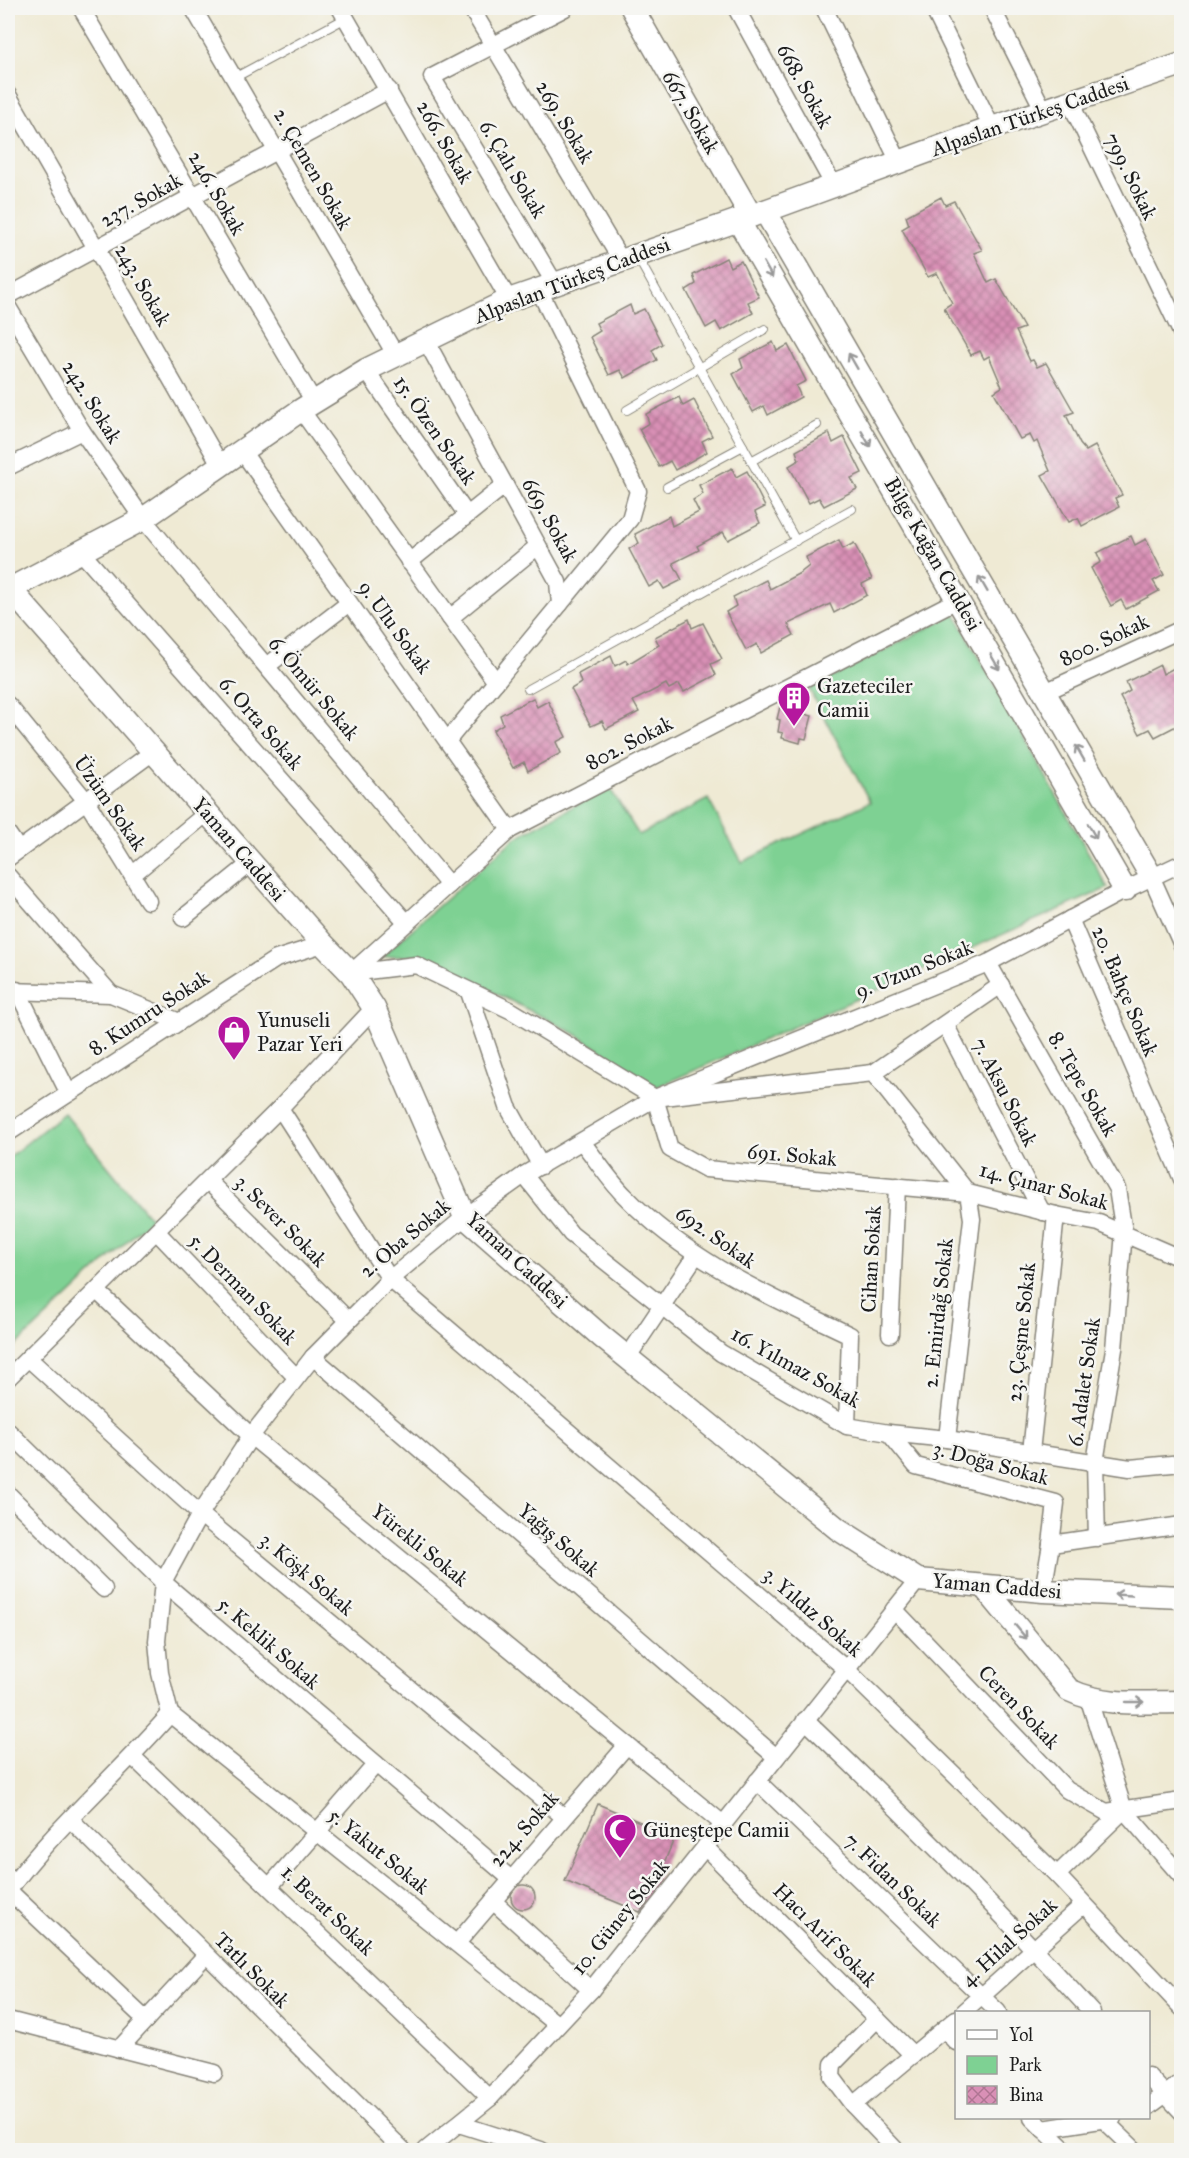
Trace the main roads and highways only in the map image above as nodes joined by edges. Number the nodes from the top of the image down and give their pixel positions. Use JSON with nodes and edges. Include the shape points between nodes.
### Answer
{"nodes":[{"id":1,"x":632,"y":8,"type":"edge"},
{"id":2,"x":1182,"y":64,"type":"edge"},
{"id":3,"x":751,"y":215,"type":"junction"},
{"id":4,"x":9,"y":589,"type":"edge"},
{"id":5,"x":1151,"y":876,"type":"road end"},
{"id":6,"x":1125,"y":890,"type":"road end"},
{"id":7,"x":984,"y":1587,"type":"junction"},
{"id":8,"x":1182,"y":1598,"type":"edge"},
{"id":9,"x":1182,"y":1702,"type":"edge"}],
"edges":[{"from":1,"to":3,"type":"main road","name":"667. Sokak"},
{"from":2,"to":3,"type":"main road","name":"Alpaslan Türkeş Caddesi"},
{"from":3,"to":4,"type":"main road","name":"Alpaslan Türkeş Caddesi","via":[[509,300],[395,354],[308,406],[143,519]]},
{"from":5,"to":3,"type":"main road","name":"Bilge Kağan Caddesi","one_way":true,"via":[[1046,692]]},
{"from":3,"to":6,"type":"main road","name":"Bilge Kağan Caddesi","one_way":true,"via":[[959,599]]},
{"from":4,"to":7,"type":"main road","name":"Yaman Caddesi","via":[[351,973],[374,1008],[465,1217],[627,1358],[838,1529],[918,1580]]},
{"from":8,"to":7,"type":"main road","name":"Yaman Caddesi","one_way":true},
{"from":7,"to":9,"type":"main road","one_way":true,"via":[[1069,1690],[1089,1700]]}]}
